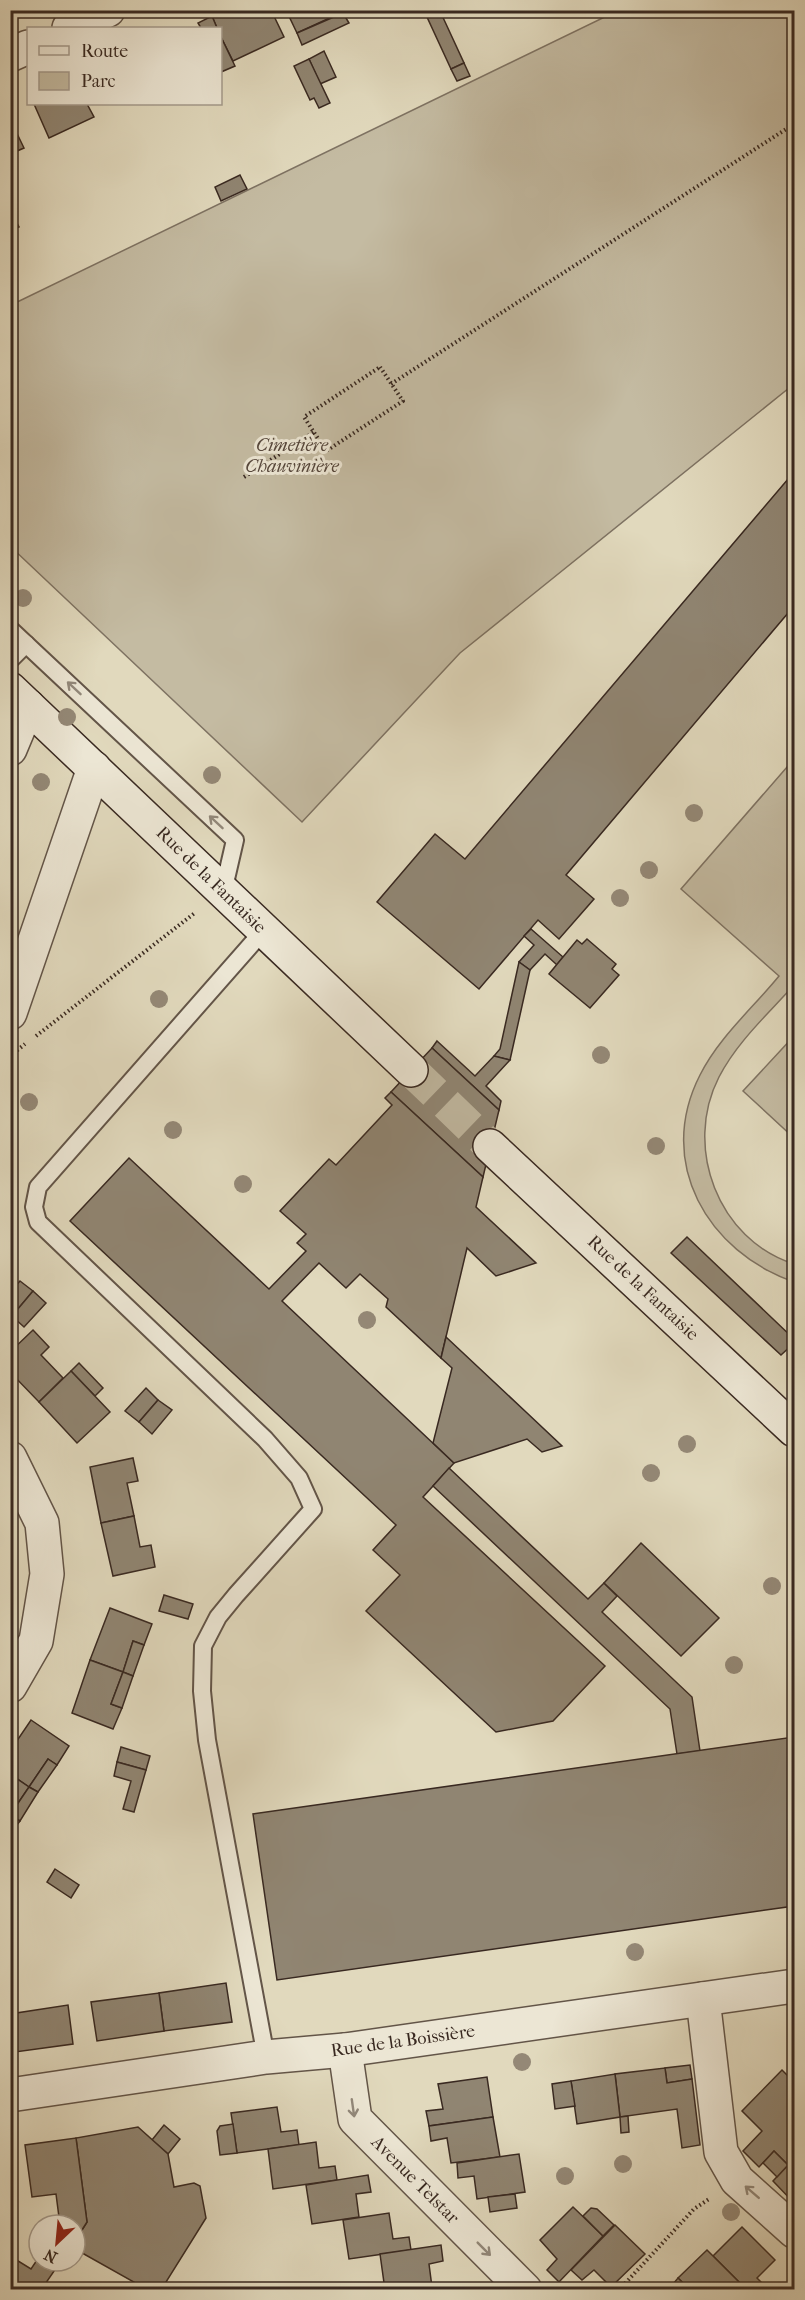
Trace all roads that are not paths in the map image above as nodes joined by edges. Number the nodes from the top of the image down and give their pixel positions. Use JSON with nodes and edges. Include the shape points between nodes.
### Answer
{"nodes":[{"id":1,"x":108,"y":10,"type":"edge"},
{"id":2,"x":71,"y":27,"type":"edge"},
{"id":3,"x":27,"y":48,"type":"edge"},
{"id":4,"x":10,"y":56,"type":"edge"},
{"id":5,"x":10,"y":629,"type":"edge"},
{"id":6,"x":26,"y":644,"type":"junction"},
{"id":7,"x":10,"y":660,"type":"edge"},
{"id":8,"x":19,"y":698,"type":"edge"},
{"id":9,"x":10,"y":749,"type":"edge"},
{"id":10,"x":94,"y":768,"type":"junction"},
{"id":11,"x":223,"y":892,"type":"junction"},
{"id":12,"x":264,"y":930,"type":"junction"},
{"id":13,"x":10,"y":1012,"type":"edge"},
{"id":14,"x":411,"y":1070,"type":"tunnel mouth"},
{"id":15,"x":490,"y":1146,"type":"tunnel mouth"},
{"id":16,"x":795,"y":1430,"type":"edge"},
{"id":17,"x":10,"y":1458,"type":"edge"},
{"id":18,"x":10,"y":1686,"type":"edge"},
{"id":19,"x":795,"y":1986,"type":"edge"},
{"id":20,"x":703,"y":1999,"type":"junction"},
{"id":21,"x":345,"y":2050,"type":"junction"},
{"id":22,"x":266,"y":2057,"type":"junction"},
{"id":23,"x":10,"y":2095,"type":"edge"},
{"id":24,"x":795,"y":2231,"type":"edge"},
{"id":25,"x":525,"y":2289,"type":"edge"}],
"edges":[{"from":1,"to":2,"type":"street"},
{"from":3,"to":4,"type":"street"},
{"from":5,"to":6,"type":"lane"},
{"from":6,"to":7,"type":"lane"},
{"from":11,"to":6,"type":"lane","one_way":true,"via":[[235,840]]},
{"from":8,"to":9,"type":"street"},
{"from":8,"to":10,"type":"street","name":"Rue de la Fantaisie"},
{"from":10,"to":11,"type":"street","name":"Rue de la Fantaisie"},
{"from":10,"to":13,"type":"street"},
{"from":11,"to":12,"type":"street","name":"Rue de la Fantaisie"},
{"from":12,"to":14,"type":"street","name":"Rue de la Fantaisie"},
{"from":12,"to":22,"type":"lane","via":[[38,1187],[34,1207],[38,1222],[265,1439],[299,1478],[314,1509],[218,1617],[203,1646],[207,1740]]},
{"from":15,"to":16,"type":"street","name":"Rue de la Fantaisie"},
{"from":17,"to":18,"type":"street","via":[[42,1523],[47,1574],[36,1641]]},
{"from":19,"to":20,"type":"street","name":"Rue de la Boissière"},
{"from":20,"to":21,"type":"street","name":"Rue de la Boissière"},
{"from":24,"to":20,"type":"street","one_way":true,"via":[[737,2180],[721,2152]]},
{"from":21,"to":22,"type":"street","name":"Rue de la Boissière"},
{"from":21,"to":25,"type":"street","name":"Avenue Telstar","one_way":true,"via":[[355,2119]]},
{"from":22,"to":23,"type":"street","name":"Rue de la Boissière"}]}
